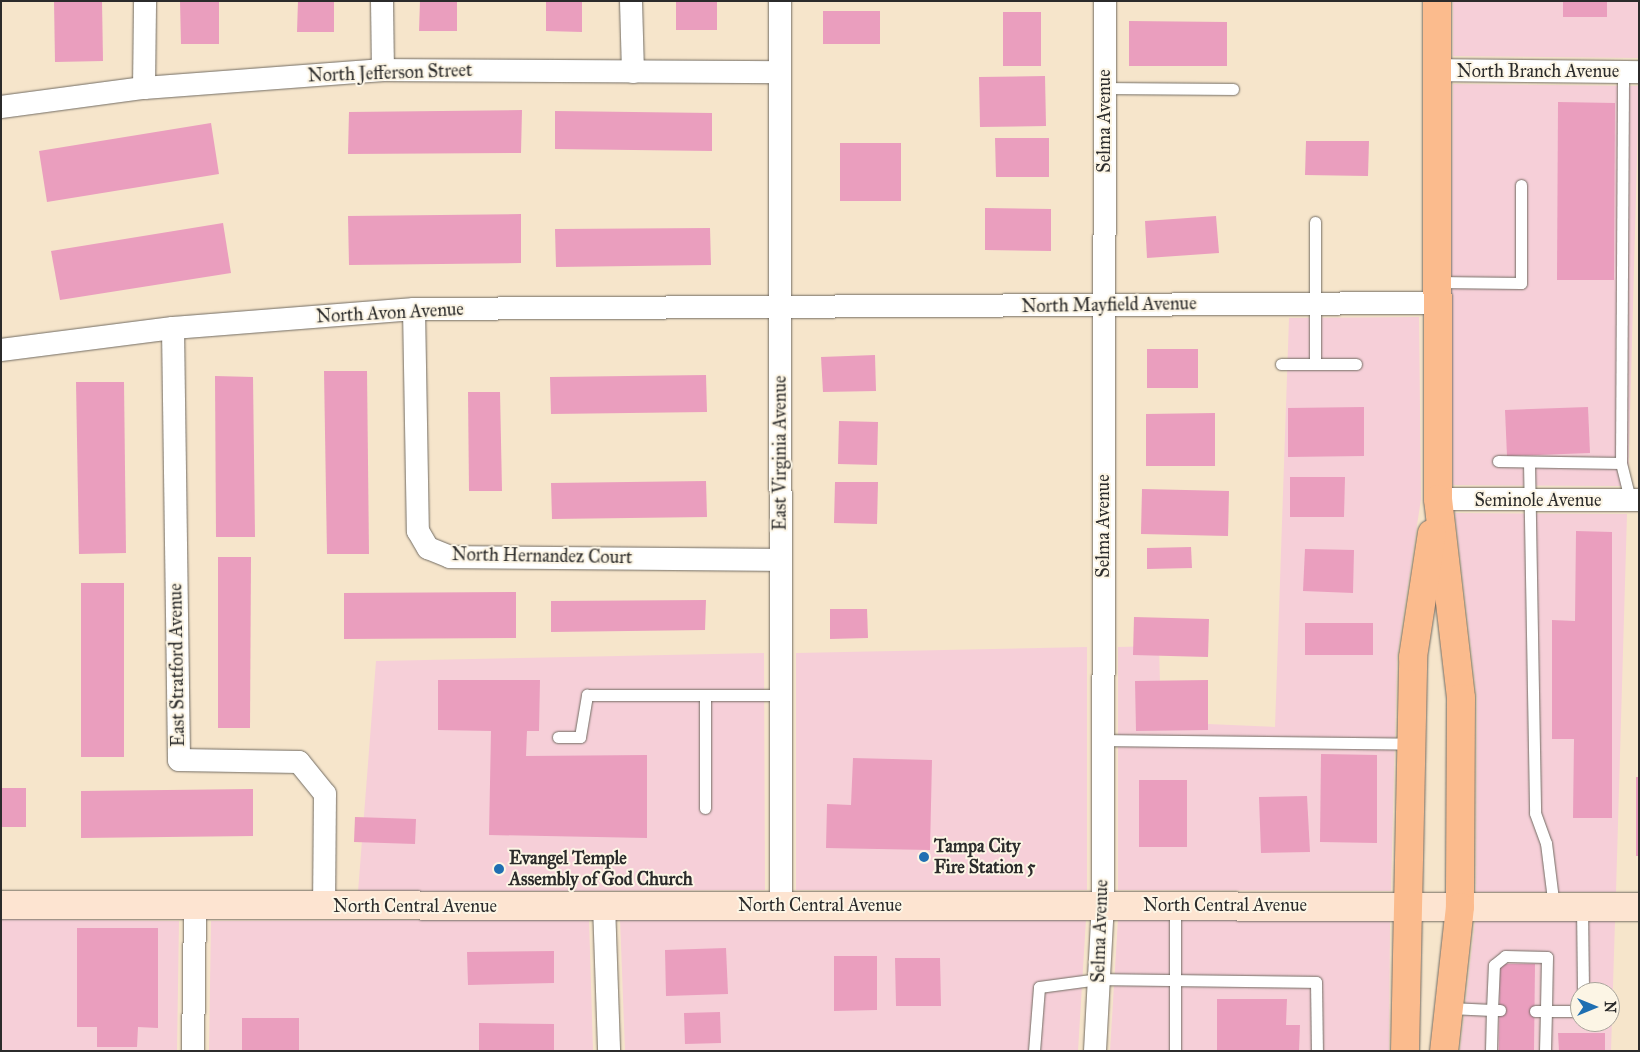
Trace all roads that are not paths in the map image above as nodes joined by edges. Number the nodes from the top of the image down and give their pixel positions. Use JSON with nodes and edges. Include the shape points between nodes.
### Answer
{"nodes":[{"id":1,"x":144,"y":1,"type":"edge"},
{"id":2,"x":382,"y":1,"type":"edge"},
{"id":3,"x":632,"y":1,"type":"edge"},
{"id":4,"x":780,"y":1,"type":"edge"},
{"id":5,"x":1105,"y":1,"type":"edge"},
{"id":6,"x":1437,"y":1,"type":"edge"},
{"id":7,"x":382,"y":70,"type":"junction"},
{"id":8,"x":1437,"y":70,"type":"junction"},
{"id":9,"x":633,"y":72,"type":"junction"},
{"id":10,"x":780,"y":72,"type":"junction"},
{"id":11,"x":1631,"y":72,"type":"edge"},
{"id":12,"x":144,"y":88,"type":"junction"},
{"id":13,"x":1104,"y":88,"type":"junction"},
{"id":14,"x":1233,"y":89,"type":"dead end"},
{"id":15,"x":1,"y":107,"type":"edge"},
{"id":16,"x":1522,"y":185,"type":"dead end"},
{"id":17,"x":1315,"y":222,"type":"dead end"},
{"id":18,"x":1437,"y":292,"type":"junction"},
{"id":19,"x":1316,"y":303,"type":"junction"},
{"id":20,"x":1103,"y":305,"type":"junction"},
{"id":21,"x":414,"y":309,"type":"junction"},
{"id":22,"x":781,"y":309,"type":"junction"},
{"id":23,"x":173,"y":328,"type":"junction"},
{"id":24,"x":1,"y":350,"type":"edge"},
{"id":25,"x":1281,"y":364,"type":"dead end"},
{"id":26,"x":1314,"y":364,"type":"junction"},
{"id":27,"x":1356,"y":364,"type":"dead end"},
{"id":28,"x":1498,"y":461,"type":"dead end"},
{"id":29,"x":1529,"y":462,"type":"junction"},
{"id":30,"x":1621,"y":463,"type":"junction"},
{"id":31,"x":1438,"y":499,"type":"junction"},
{"id":32,"x":1531,"y":500,"type":"junction"},
{"id":33,"x":1634,"y":500,"type":"edge"},
{"id":34,"x":779,"y":560,"type":"junction"},
{"id":35,"x":705,"y":695,"type":"junction"},
{"id":36,"x":780,"y":695,"type":"junction"},
{"id":37,"x":558,"y":737,"type":"dead end"},
{"id":38,"x":1103,"y":740,"type":"junction"},
{"id":39,"x":1411,"y":744,"type":"junction"},
{"id":40,"x":705,"y":808,"type":"dead end"},
{"id":41,"x":1,"y":905,"type":"edge"},
{"id":42,"x":604,"y":905,"type":"junction"},
{"id":43,"x":780,"y":905,"type":"junction"},
{"id":44,"x":1103,"y":905,"type":"junction"},
{"id":45,"x":1175,"y":905,"type":"junction"},
{"id":46,"x":1407,"y":905,"type":"junction"},
{"id":47,"x":324,"y":906,"type":"junction"},
{"id":48,"x":195,"y":907,"type":"junction"},
{"id":49,"x":1460,"y":907,"type":"junction"},
{"id":50,"x":1554,"y":907,"type":"junction"},
{"id":51,"x":1582,"y":907,"type":"junction"},
{"id":52,"x":1639,"y":907,"type":"edge"},
{"id":53,"x":1098,"y":979,"type":"junction"},
{"id":54,"x":1175,"y":980,"type":"junction"},
{"id":55,"x":1583,"y":982,"type":"edge"},
{"id":56,"x":1450,"y":1008,"type":"junction"},
{"id":57,"x":1496,"y":1010,"type":"junction"},
{"id":58,"x":1540,"y":1011,"type":"junction"},
{"id":59,"x":1570,"y":1011,"type":"edge"},
{"id":60,"x":193,"y":1051,"type":"edge"},
{"id":61,"x":609,"y":1051,"type":"edge"},
{"id":62,"x":1034,"y":1051,"type":"edge"},
{"id":63,"x":1095,"y":1051,"type":"edge"},
{"id":64,"x":1175,"y":1051,"type":"edge"},
{"id":65,"x":1317,"y":1051,"type":"edge"},
{"id":66,"x":1405,"y":1051,"type":"edge"},
{"id":67,"x":1444,"y":1051,"type":"edge"},
{"id":68,"x":1491,"y":1051,"type":"edge"},
{"id":69,"x":1545,"y":1051,"type":"edge"}],
"edges":[{"from":1,"to":12,"type":"street"},
{"from":2,"to":7,"type":"street"},
{"from":3,"to":9,"type":"street"},
{"from":4,"to":10,"type":"street","name":"East Virginia Avenue"},
{"from":5,"to":13,"type":"street","name":"Selma Avenue"},
{"from":6,"to":8,"type":"main road"},
{"from":7,"to":9,"type":"street","name":"North Jefferson Street"},
{"from":7,"to":12,"type":"street","name":"North Jefferson Street"},
{"from":8,"to":11,"type":"street","name":"North Branch Avenue"},
{"from":8,"to":18,"type":"main road"},
{"from":9,"to":10,"type":"street","name":"North Jefferson Street"},
{"from":10,"to":22,"type":"street","name":"East Virginia Avenue"},
{"from":11,"to":30,"type":"lane"},
{"from":12,"to":15,"type":"street","name":"North Jefferson Street"},
{"from":13,"to":14,"type":"lane"},
{"from":13,"to":20,"type":"street","name":"Selma Avenue"},
{"from":16,"to":18,"type":"lane","via":[[1521,283]]},
{"from":17,"to":19,"type":"lane"},
{"from":18,"to":19,"type":"street","name":"North Mayfield Avenue"},
{"from":18,"to":31,"type":"main road"},
{"from":19,"to":20,"type":"street","name":"North Mayfield Avenue"},
{"from":19,"to":26,"type":"lane"},
{"from":20,"to":22,"type":"street","name":"North Mayfield Avenue"},
{"from":20,"to":38,"type":"street","name":"Selma Avenue"},
{"from":21,"to":22,"type":"street","name":"North Avon Avenue"},
{"from":21,"to":23,"type":"street","name":"North Avon Avenue"},
{"from":21,"to":34,"type":"street","name":"North Hernandez Court","via":[[418,531],[428,548],[450,557]]},
{"from":22,"to":34,"type":"street","name":"East Virginia Avenue"},
{"from":23,"to":24,"type":"street","name":"North Avon Avenue"},
{"from":23,"to":47,"type":"street","name":"East Stratford Avenue","via":[[179,760],[299,762],[325,794]]},
{"from":25,"to":26,"type":"lane"},
{"from":26,"to":27,"type":"lane"},
{"from":28,"to":29,"type":"lane"},
{"from":29,"to":30,"type":"lane"},
{"from":29,"to":32,"type":"lane"},
{"from":30,"to":33,"type":"lane"},
{"from":31,"to":32,"type":"street","name":"Seminole Avenue"},
{"from":31,"to":39,"type":"main road","via":[[1413,658]]},
{"from":31,"to":49,"type":"main road","via":[[1460,698]]},
{"from":32,"to":33,"type":"street","name":"Seminole Avenue"},
{"from":32,"to":50,"type":"lane","via":[[1535,813],[1546,843]]},
{"from":34,"to":36,"type":"street","name":"East Virginia Avenue"},
{"from":35,"to":36,"type":"lane"},
{"from":35,"to":37,"type":"lane","via":[[587,695],[580,737]]},
{"from":35,"to":40,"type":"lane"},
{"from":36,"to":43,"type":"street","name":"East Virginia Avenue"},
{"from":38,"to":39,"type":"lane"},
{"from":38,"to":44,"type":"street","name":"Selma Avenue"},
{"from":39,"to":46,"type":"main road"},
{"from":41,"to":48,"type":"street","name":"North Central Avenue"},
{"from":42,"to":43,"type":"street","name":"North Central Avenue"},
{"from":42,"to":47,"type":"street","name":"North Central Avenue"},
{"from":42,"to":61,"type":"street"},
{"from":43,"to":44,"type":"street","name":"North Central Avenue"},
{"from":44,"to":45,"type":"street","name":"North Central Avenue"},
{"from":44,"to":53,"type":"street","name":"Selma Avenue"},
{"from":45,"to":46,"type":"street","name":"North Central Avenue"},
{"from":45,"to":54,"type":"lane"},
{"from":46,"to":49,"type":"street","name":"North Central Avenue"},
{"from":46,"to":66,"type":"main road"},
{"from":47,"to":48,"type":"street","name":"North Central Avenue"},
{"from":48,"to":60,"type":"street"},
{"from":49,"to":50,"type":"street","name":"North Central Avenue"},
{"from":49,"to":56,"type":"main road"},
{"from":50,"to":51,"type":"street","name":"North Central Avenue"},
{"from":51,"to":52,"type":"street","name":"North Central Avenue"},
{"from":51,"to":55,"type":"lane"},
{"from":53,"to":54,"type":"lane"},
{"from":53,"to":62,"type":"lane","via":[[1039,987]]},
{"from":53,"to":63,"type":"street","name":"Selma Avenue"},
{"from":54,"to":64,"type":"lane"},
{"from":54,"to":65,"type":"lane","via":[[1316,982]]},
{"from":56,"to":57,"type":"lane"},
{"from":56,"to":67,"type":"main road"},
{"from":57,"to":58,"type":"lane","via":[[1494,965],[1505,956],[1546,957]]},
{"from":57,"to":68,"type":"lane"},
{"from":58,"to":59,"type":"lane"},
{"from":58,"to":69,"type":"lane"}]}
